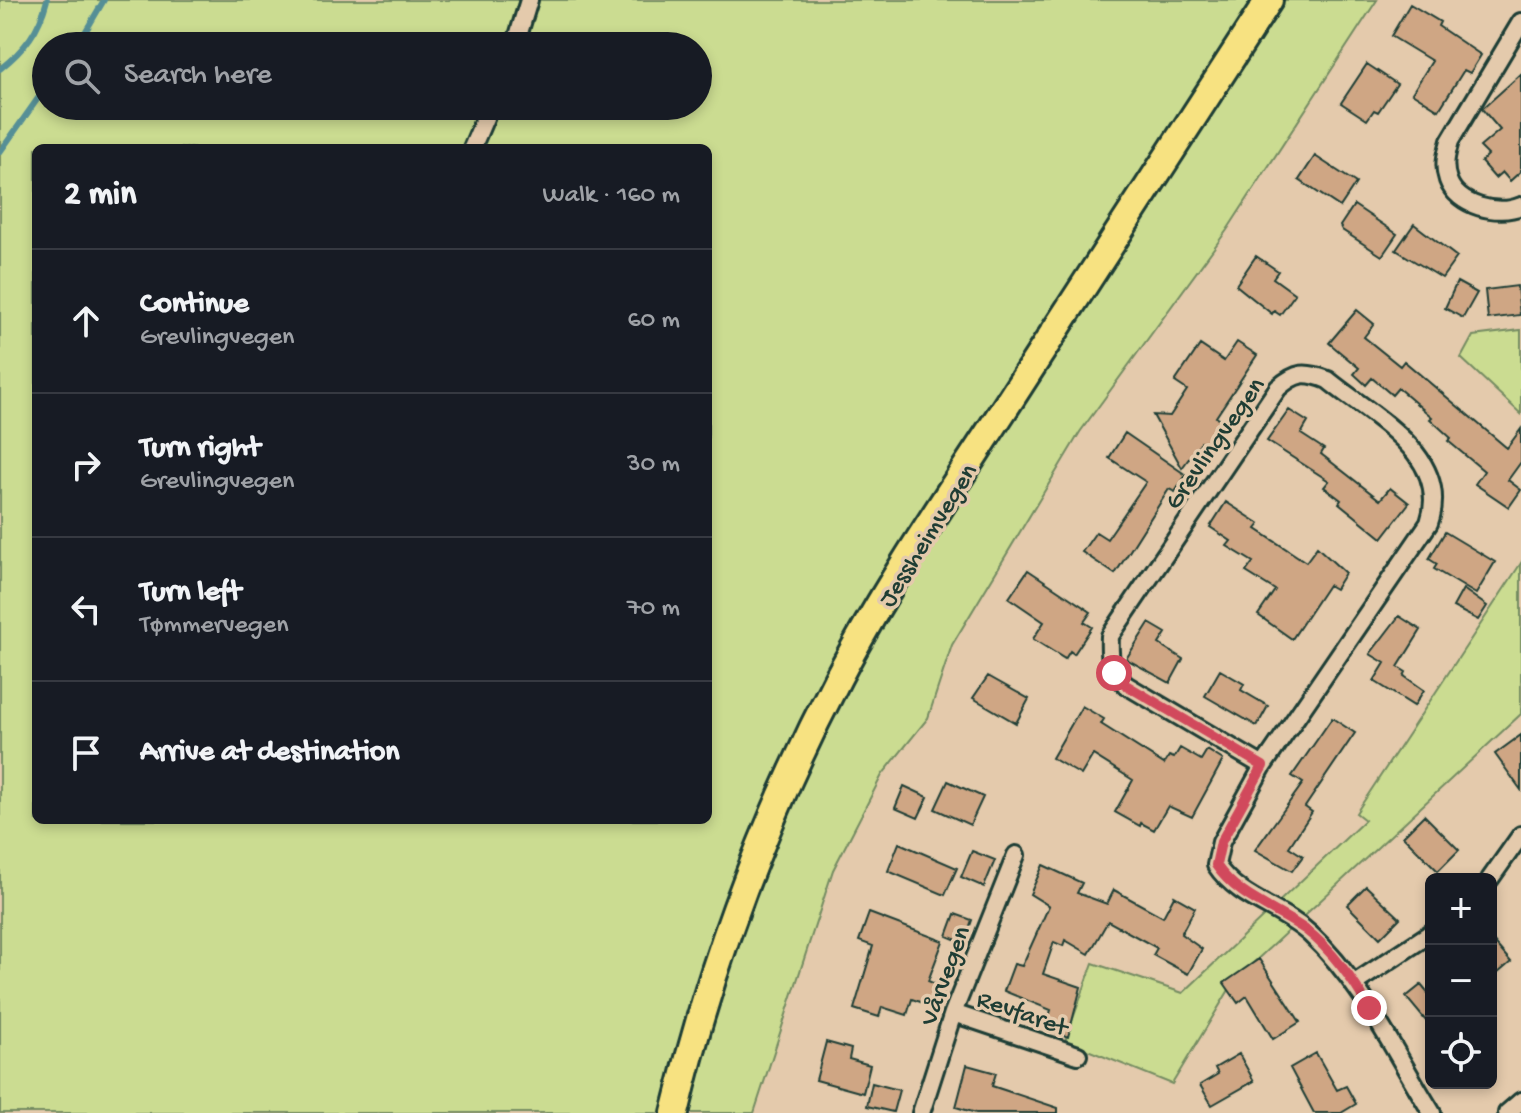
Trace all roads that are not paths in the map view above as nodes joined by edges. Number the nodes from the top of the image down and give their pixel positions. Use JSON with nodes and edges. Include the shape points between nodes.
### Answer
{"nodes":[{"id":1,"x":529,"y":0,"type":"edge"},
{"id":2,"x":1269,"y":0,"type":"edge"},
{"id":3,"x":1521,"y":22,"type":"edge"},
{"id":4,"x":519,"y":32,"type":"edge"},
{"id":5,"x":484,"y":120,"type":"edge"},
{"id":6,"x":474,"y":144,"type":"edge"},
{"id":7,"x":1521,"y":206,"type":"edge"},
{"id":8,"x":1263,"y":766,"type":"junction"},
{"id":9,"x":1521,"y":835,"type":"edge"},
{"id":10,"x":1016,"y":855,"type":"dead end"},
{"id":11,"x":1494,"y":873,"type":"edge"},
{"id":12,"x":1425,"y":937,"type":"edge"},
{"id":13,"x":1355,"y":983,"type":"junction"},
{"id":14,"x":953,"y":1013,"type":"junction"},
{"id":15,"x":1078,"y":1055,"type":"dead end"},
{"id":16,"x":1521,"y":1101,"type":"edge"},
{"id":17,"x":675,"y":1113,"type":"edge"},
{"id":18,"x":921,"y":1113,"type":"edge"},
{"id":19,"x":1432,"y":1113,"type":"edge"},
{"id":20,"x":1507,"y":1113,"type":"edge"}],
"edges":[{"from":1,"to":4,"type":"street"},
{"from":2,"to":17,"type":"main road","name":"Jessheimvegen","via":[[944,502],[840,675],[750,871],[697,1027]]},
{"from":3,"to":7,"type":"street","via":[[1450,141],[1444,163],[1448,183],[1474,205],[1495,210]]},
{"from":5,"to":6,"type":"street"},
{"from":8,"to":8,"type":"street","name":"Grevlingvegen","via":[[1429,523],[1435,506],[1435,488],[1422,457],[1328,380],[1309,373],[1293,374],[1278,388],[1110,636],[1114,673],[1126,685]]},
{"from":8,"to":13,"type":"street","name":"Grevlingvegen","via":[[1221,842],[1216,865],[1240,891],[1309,932]]},
{"from":9,"to":11,"type":"street"},
{"from":10,"to":14,"type":"street","name":"Vårvegen"},
{"from":12,"to":13,"type":"street"},
{"from":13,"to":19,"type":"street"},
{"from":14,"to":15,"type":"street","name":"Revfaret"},
{"from":14,"to":18,"type":"street","name":"Vårvegen"},
{"from":16,"to":20,"type":"street"}]}
